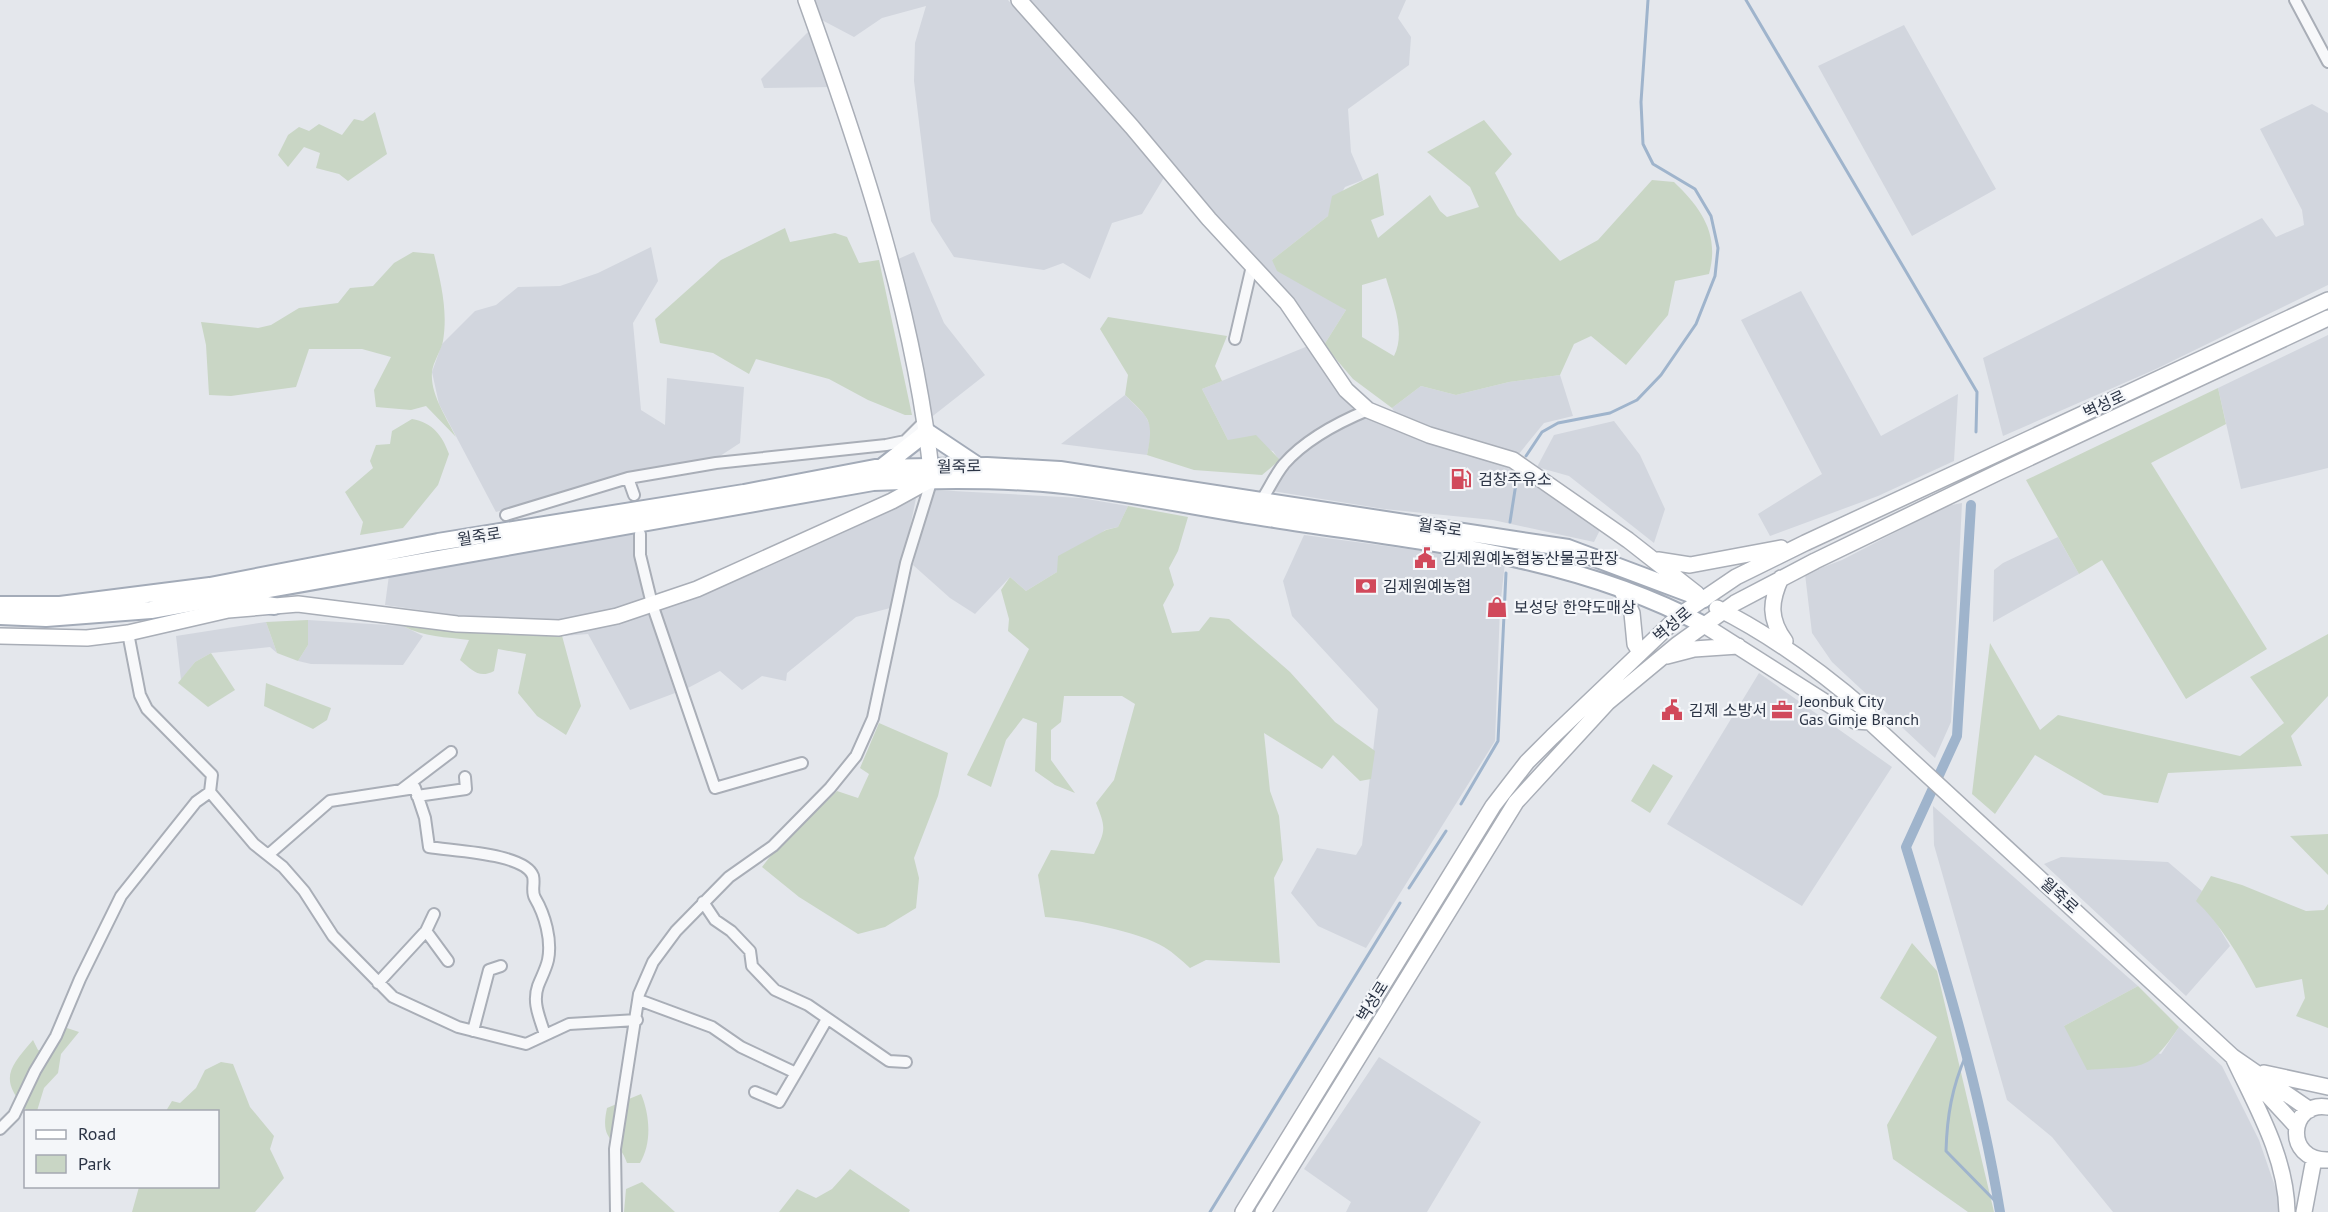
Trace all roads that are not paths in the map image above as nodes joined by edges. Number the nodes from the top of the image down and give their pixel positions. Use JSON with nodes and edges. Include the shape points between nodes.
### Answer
{"nodes":[{"id":1,"x":806,"y":0,"type":"edge"},
{"id":2,"x":1019,"y":0,"type":"edge"},
{"id":3,"x":2295,"y":0,"type":"edge"},
{"id":4,"x":2328,"y":62,"type":"edge"},
{"id":5,"x":1252,"y":266,"type":"junction"},
{"id":6,"x":2328,"y":300,"type":"edge"},
{"id":7,"x":2328,"y":318,"type":"edge"},
{"id":8,"x":1235,"y":339,"type":"dead end"},
{"id":9,"x":1368,"y":410,"type":"junction"},
{"id":10,"x":926,"y":427,"type":"junction"},
{"id":11,"x":978,"y":466,"type":"junction"},
{"id":12,"x":881,"y":468,"type":"junction"},
{"id":13,"x":931,"y":473,"type":"junction"},
{"id":14,"x":628,"y":478,"type":"junction"},
{"id":15,"x":634,"y":495,"type":"dead end"},
{"id":16,"x":1261,"y":501,"type":"junction"},
{"id":17,"x":506,"y":515,"type":"dead end"},
{"id":18,"x":640,"y":534,"type":"dead end"},
{"id":19,"x":1805,"y":543,"type":"junction"},
{"id":20,"x":1652,"y":558,"type":"junction"},
{"id":21,"x":1782,"y":578,"type":"junction"},
{"id":22,"x":1622,"y":590,"type":"junction"},
{"id":23,"x":0,"y":596,"type":"edge"},
{"id":24,"x":225,"y":598,"type":"junction"},
{"id":25,"x":1704,"y":599,"type":"junction"},
{"id":26,"x":652,"y":604,"type":"junction"},
{"id":27,"x":0,"y":605,"type":"edge"},
{"id":28,"x":60,"y":605,"type":"junction"},
{"id":29,"x":274,"y":606,"type":"junction"},
{"id":30,"x":1723,"y":611,"type":"junction"},
{"id":31,"x":1683,"y":613,"type":"junction"},
{"id":32,"x":0,"y":616,"type":"edge"},
{"id":33,"x":1704,"y":625,"type":"junction"},
{"id":34,"x":128,"y":633,"type":"junction"},
{"id":35,"x":0,"y":636,"type":"edge"},
{"id":36,"x":1740,"y":646,"type":"junction"},
{"id":37,"x":1784,"y":647,"type":"junction"},
{"id":38,"x":1640,"y":652,"type":"junction"},
{"id":39,"x":1661,"y":658,"type":"junction"},
{"id":40,"x":1870,"y":722,"type":"junction"},
{"id":41,"x":451,"y":752,"type":"dead end"},
{"id":42,"x":802,"y":763,"type":"dead end"},
{"id":43,"x":465,"y":777,"type":"dead end"},
{"id":44,"x":400,"y":791,"type":"junction"},
{"id":45,"x":210,"y":792,"type":"junction"},
{"id":46,"x":417,"y":796,"type":"junction"},
{"id":47,"x":268,"y":855,"type":"junction"},
{"id":48,"x":703,"y":902,"type":"junction"},
{"id":49,"x":434,"y":914,"type":"dead end"},
{"id":50,"x":426,"y":931,"type":"junction"},
{"id":51,"x":448,"y":962,"type":"dead end"},
{"id":52,"x":501,"y":966,"type":"dead end"},
{"id":53,"x":378,"y":983,"type":"junction"},
{"id":54,"x":639,"y":1000,"type":"junction"},
{"id":55,"x":827,"y":1019,"type":"junction"},
{"id":56,"x":636,"y":1020,"type":"junction"},
{"id":57,"x":473,"y":1031,"type":"junction"},
{"id":58,"x":545,"y":1035,"type":"junction"},
{"id":59,"x":2233,"y":1057,"type":"junction"},
{"id":60,"x":906,"y":1062,"type":"dead end"},
{"id":61,"x":2250,"y":1068,"type":"junction"},
{"id":62,"x":796,"y":1073,"type":"junction"},
{"id":63,"x":2328,"y":1087,"type":"edge"},
{"id":64,"x":755,"y":1092,"type":"dead end"},
{"id":65,"x":2328,"y":1107,"type":"edge"},
{"id":66,"x":2310,"y":1110,"type":"junction"},
{"id":67,"x":2297,"y":1127,"type":"junction"},
{"id":68,"x":0,"y":1129,"type":"edge"},
{"id":69,"x":2321,"y":1159,"type":"edge"},
{"id":70,"x":616,"y":1212,"type":"edge"},
{"id":71,"x":1243,"y":1212,"type":"edge"},
{"id":72,"x":1263,"y":1212,"type":"edge"},
{"id":73,"x":2287,"y":1212,"type":"edge"},
{"id":74,"x":2304,"y":1212,"type":"edge"}],
"edges":[{"from":1,"to":10,"type":"street","via":[[884,229]]},
{"from":2,"to":5,"type":"street"},
{"from":3,"to":4,"type":"street"},
{"from":5,"to":8,"type":"street"},
{"from":5,"to":9,"type":"street","via":[[1302,322],[1346,390]]},
{"from":6,"to":19,"type":"street","name":"벽성로"},
{"from":7,"to":21,"type":"street","name":"벽성로"},
{"from":9,"to":16,"type":"street","via":[[1343,420],[1300,450],[1284,465]]},
{"from":9,"to":20,"type":"street","via":[[1437,437],[1513,460]]},
{"from":10,"to":11,"type":"main road"},
{"from":10,"to":12,"type":"main road"},
{"from":10,"to":13,"type":"street"},
{"from":10,"to":14,"type":"street","via":[[905,441],[886,445],[717,463]]},
{"from":11,"to":13,"type":"main road","name":"월죽로"},
{"from":11,"to":16,"type":"main road","name":"월죽로","via":[[1060,470]]},
{"from":12,"to":13,"type":"main road","name":"월죽로"},
{"from":12,"to":28,"type":"main road","name":"월죽로","via":[[438,542],[210,586]]},
{"from":13,"to":22,"type":"main road","name":"월죽로","via":[[1064,485],[1447,543],[1554,566]]},
{"from":13,"to":24,"type":"main road","name":"월죽로"},
{"from":13,"to":26,"type":"street","via":[[892,501],[697,589]]},
{"from":13,"to":48,"type":"street","via":[[906,562],[873,718],[856,756],[773,846],[729,877]]},
{"from":14,"to":15,"type":"street"},
{"from":14,"to":17,"type":"street"},
{"from":16,"to":25,"type":"main road","name":"월죽로","via":[[1568,548]]},
{"from":18,"to":26,"type":"street","via":[[640,555]]},
{"from":19,"to":20,"type":"street","via":[[1690,565]]},
{"from":19,"to":25,"type":"street","name":"벽성로","via":[[1736,577]]},
{"from":20,"to":25,"type":"street"},
{"from":21,"to":30,"type":"street","name":"벽성로"},
{"from":21,"to":37,"type":"street","via":[[1772,607],[1775,628],[1785,641]]},
{"from":22,"to":31,"type":"main road","name":"월죽로"},
{"from":22,"to":38,"type":"street","via":[[1632,612],[1635,644]]},
{"from":23,"to":28,"type":"main road"},
{"from":24,"to":29,"type":"main road"},
{"from":24,"to":32,"type":"main road","name":"월죽로","via":[[151,610],[46,618]]},
{"from":25,"to":30,"type":"street","name":"월죽로"},
{"from":25,"to":31,"type":"street","name":"벽성로"},
{"from":26,"to":29,"type":"street","via":[[559,628],[458,624],[298,604]]},
{"from":26,"to":42,"type":"street","via":[[716,788]]},
{"from":27,"to":28,"type":"main road","name":"월죽로"},
{"from":29,"to":34,"type":"street","via":[[228,610]]},
{"from":30,"to":33,"type":"street","name":"벽성로"},
{"from":30,"to":37,"type":"street","name":"월죽로"},
{"from":31,"to":33,"type":"main road","name":"월죽로"},
{"from":31,"to":38,"type":"street","name":"벽성로"},
{"from":33,"to":36,"type":"street","name":"월죽로"},
{"from":33,"to":39,"type":"street","name":"벽성로"},
{"from":34,"to":35,"type":"street","via":[[87,638]]},
{"from":34,"to":45,"type":"street","via":[[140,695],[147,709],[212,775]]},
{"from":36,"to":39,"type":"street","via":[[1694,649]]},
{"from":36,"to":40,"type":"street","name":"월죽로","via":[[1855,722]]},
{"from":37,"to":40,"type":"street","name":"월죽로","via":[[1841,688],[1868,712]]},
{"from":38,"to":71,"type":"street","name":"벽성로","via":[[1527,762],[1493,806]]},
{"from":39,"to":72,"type":"street","name":"벽성로","via":[[1608,702],[1516,802]]},
{"from":40,"to":59,"type":"street","name":"월죽로"},
{"from":41,"to":44,"type":"street"},
{"from":43,"to":46,"type":"street","via":[[466,789]]},
{"from":44,"to":46,"type":"street","via":[[415,788]]},
{"from":44,"to":47,"type":"street","via":[[330,801]]},
{"from":45,"to":47,"type":"street"},
{"from":45,"to":68,"type":"street","via":[[196,802],[122,897],[56,1036],[14,1114]]},
{"from":46,"to":58,"type":"street","via":[[429,847],[486,854],[525,865],[533,876],[533,895],[544,912],[549,948],[535,1006]]},
{"from":47,"to":53,"type":"street","via":[[304,891],[333,936]]},
{"from":48,"to":54,"type":"street","via":[[653,962]]},
{"from":48,"to":55,"type":"street","via":[[715,920],[750,951],[752,966],[775,990]]},
{"from":49,"to":50,"type":"street"},
{"from":50,"to":51,"type":"street"},
{"from":50,"to":53,"type":"street"},
{"from":52,"to":57,"type":"street","via":[[489,970]]},
{"from":53,"to":57,"type":"street","via":[[393,997]]},
{"from":54,"to":56,"type":"street"},
{"from":54,"to":62,"type":"street","via":[[712,1027],[741,1047]]},
{"from":55,"to":60,"type":"street","via":[[889,1061]]},
{"from":55,"to":62,"type":"street"},
{"from":56,"to":58,"type":"street","via":[[569,1024]]},
{"from":56,"to":70,"type":"street","via":[[615,1149]]},
{"from":57,"to":58,"type":"street","via":[[526,1044]]},
{"from":59,"to":61,"type":"street","name":"월죽로"},
{"from":59,"to":67,"type":"street"},
{"from":59,"to":73,"type":"street","via":[[2278,1155]]},
{"from":61,"to":63,"type":"street"},
{"from":61,"to":66,"type":"street"},
{"from":62,"to":64,"type":"street","via":[[779,1102]]},
{"from":65,"to":66,"type":"street"},
{"from":66,"to":67,"type":"street"},
{"from":67,"to":69,"type":"street","via":[[2304,1152]]},
{"from":69,"to":74,"type":"street"}]}
